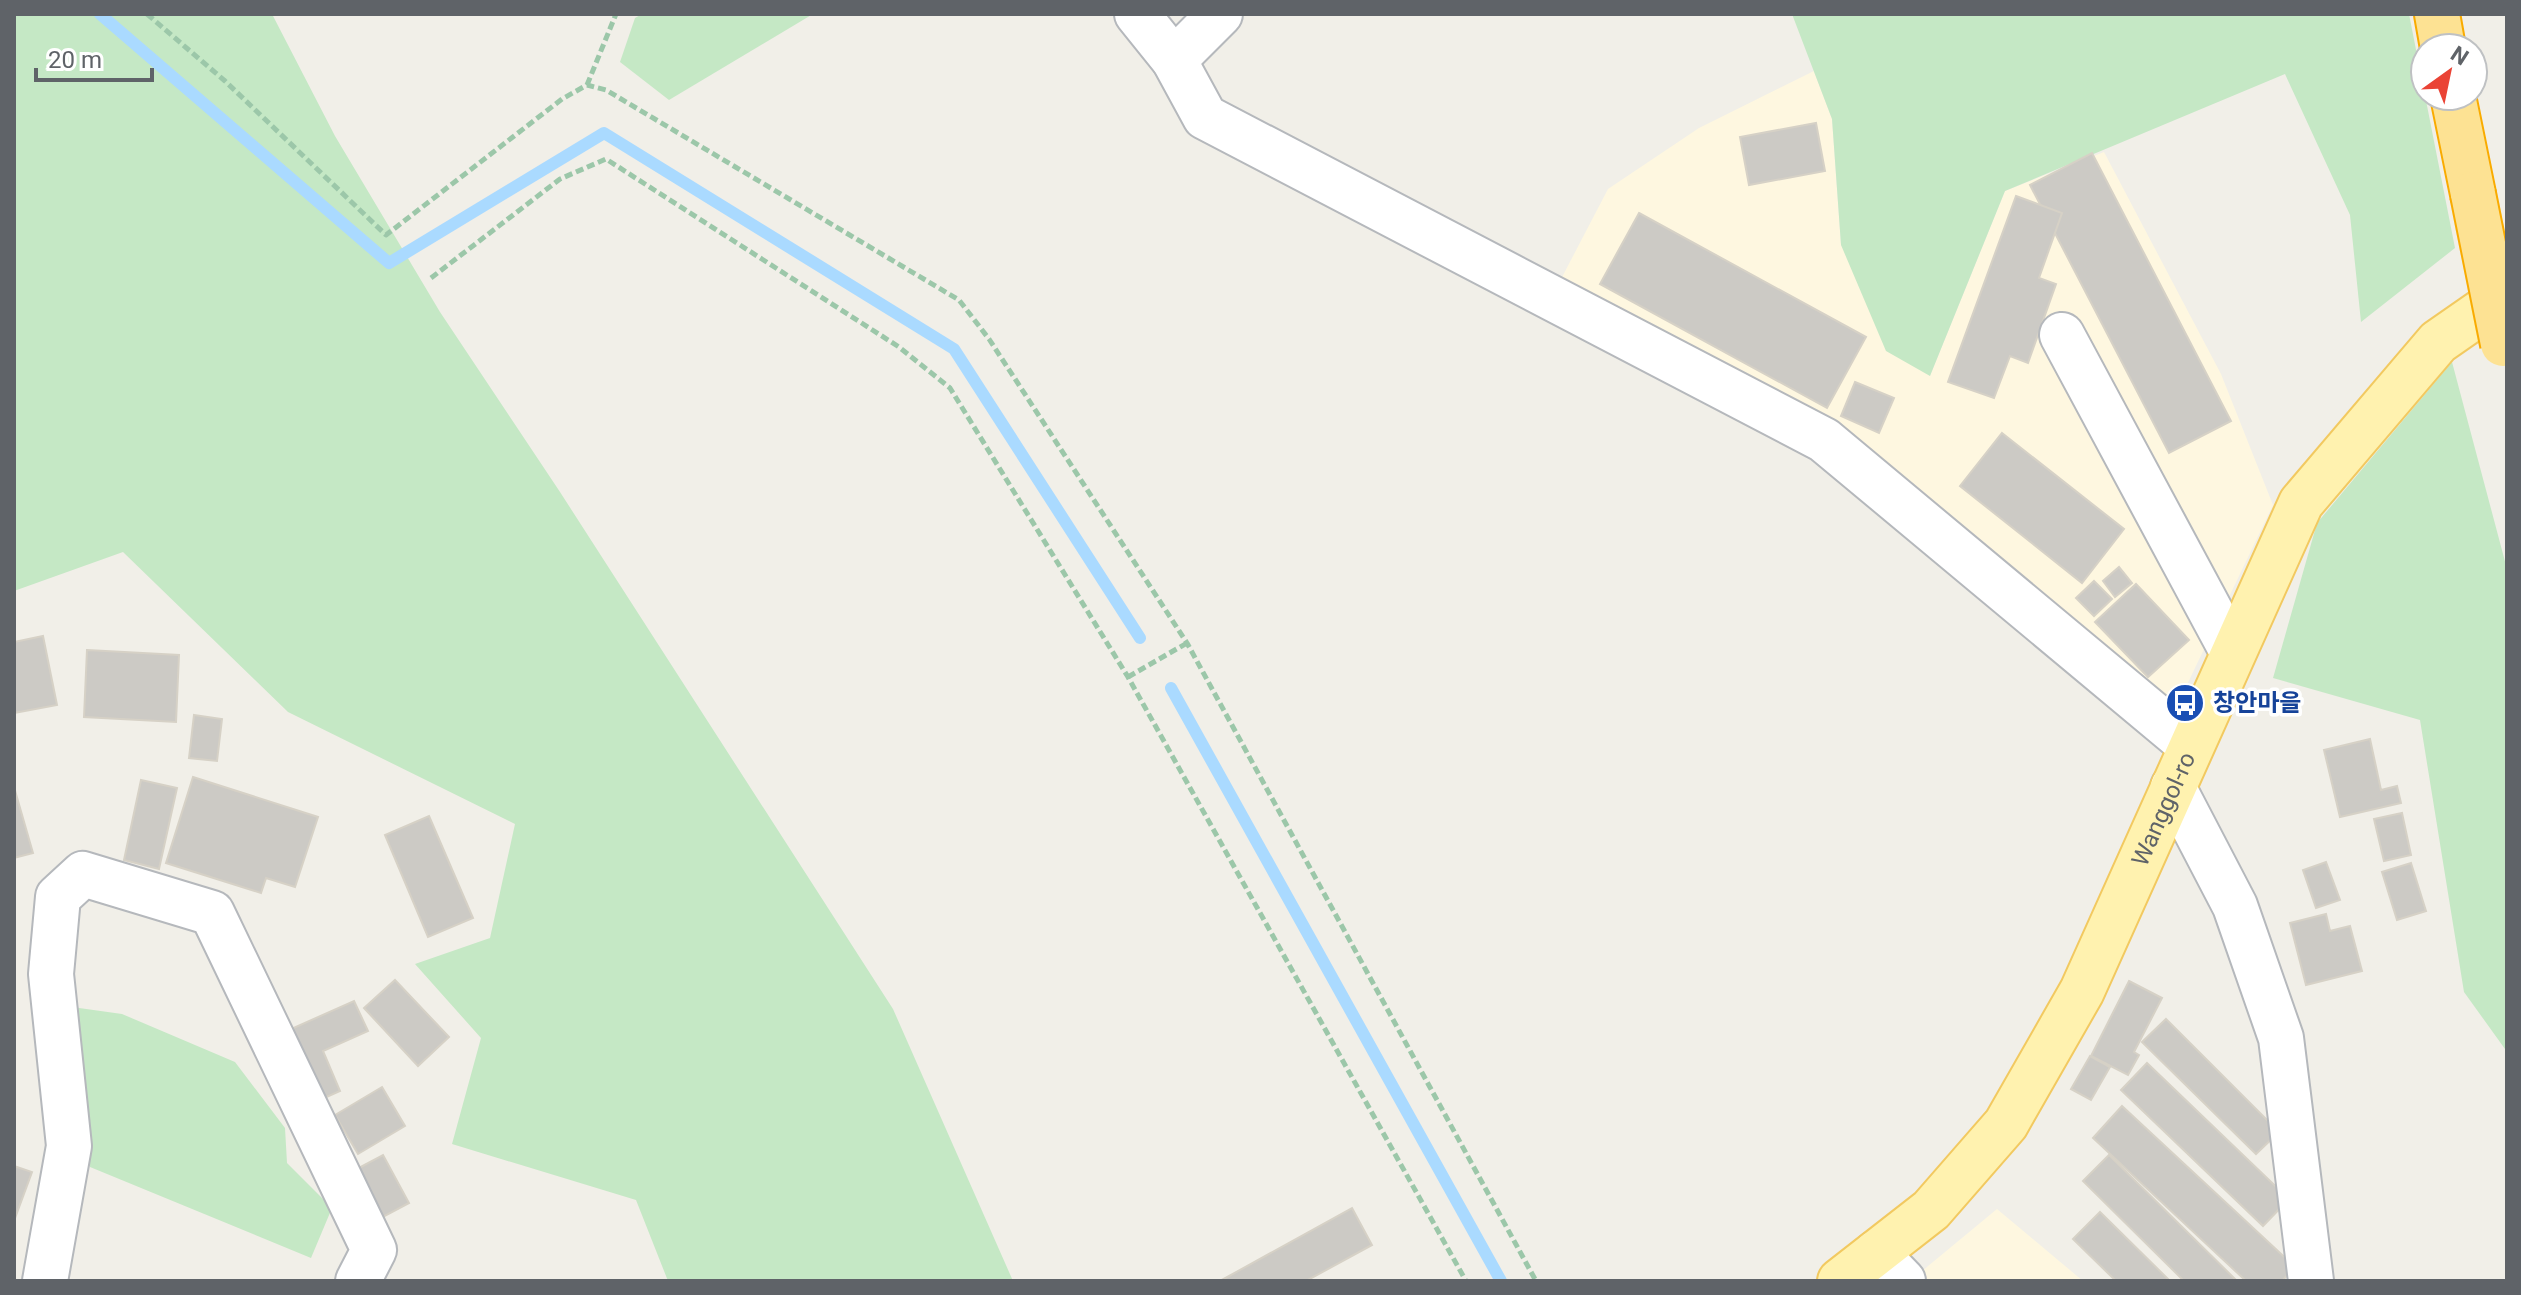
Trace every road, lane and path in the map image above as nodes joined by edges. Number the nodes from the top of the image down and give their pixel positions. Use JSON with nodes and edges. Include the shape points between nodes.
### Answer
{"nodes":[{"id":1,"x":147,"y":14,"type":"edge"},
{"id":2,"x":616,"y":14,"type":"edge"},
{"id":3,"x":1137,"y":14,"type":"edge"},
{"id":4,"x":1220,"y":14,"type":"edge"},
{"id":5,"x":1174,"y":60,"type":"junction"},
{"id":6,"x":587,"y":85,"type":"junction"},
{"id":7,"x":2456,"y":112,"type":"edge"},
{"id":8,"x":431,"y":278,"type":"dead end"},
{"id":9,"x":2507,"y":294,"type":"edge"},
{"id":10,"x":2062,"y":335,"type":"dead end"},
{"id":11,"x":2505,"y":355,"type":"edge"},
{"id":12,"x":1187,"y":643,"type":"junction"},
{"id":13,"x":2233,"y":653,"type":"junction"},
{"id":14,"x":1128,"y":677,"type":"junction"},
{"id":15,"x":2191,"y":746,"type":"junction"},
{"id":16,"x":2173,"y":787,"type":"junction"},
{"id":17,"x":1889,"y":1267,"type":"edge"},
{"id":18,"x":45,"y":1281,"type":"edge"},
{"id":19,"x":358,"y":1281,"type":"edge"},
{"id":20,"x":1466,"y":1281,"type":"edge"},
{"id":21,"x":1536,"y":1281,"type":"edge"},
{"id":22,"x":1840,"y":1281,"type":"edge"},
{"id":23,"x":2311,"y":1281,"type":"edge"}],
"edges":[{"from":1,"to":6,"type":"path","via":[[386,235]]},
{"from":2,"to":6,"type":"path"},
{"from":3,"to":5,"type":"street"},
{"from":4,"to":5,"type":"street"},
{"from":5,"to":15,"type":"street","via":[[1205,117],[1824,440]]},
{"from":6,"to":12,"type":"path","via":[[606,90],[959,300]]},
{"from":7,"to":11,"type":"highway","bridge":true},
{"from":8,"to":14,"type":"path","via":[[560,179],[606,159],[899,347],[950,388]]},
{"from":9,"to":13,"type":"main road","name":"Wanggol-ro","via":[[2438,342],[2301,503]]},
{"from":10,"to":13,"type":"street"},
{"from":12,"to":14,"type":"path"},
{"from":12,"to":21,"type":"path"},
{"from":13,"to":15,"type":"main road","name":"Wanggol-ro"},
{"from":14,"to":20,"type":"path"},
{"from":15,"to":16,"type":"main road","name":"Wanggol-ro"},
{"from":16,"to":17,"type":"main road","name":"Wanggol-ro","via":[[2082,991],[2006,1124]]},
{"from":16,"to":23,"type":"street","via":[[2235,906],[2281,1038]]},
{"from":17,"to":22,"type":"main road","name":"Wanggol-ro"},
{"from":18,"to":19,"type":"street","via":[[69,1146],[51,974],[58,897],[83,874],[212,913],[374,1250]]}]}
